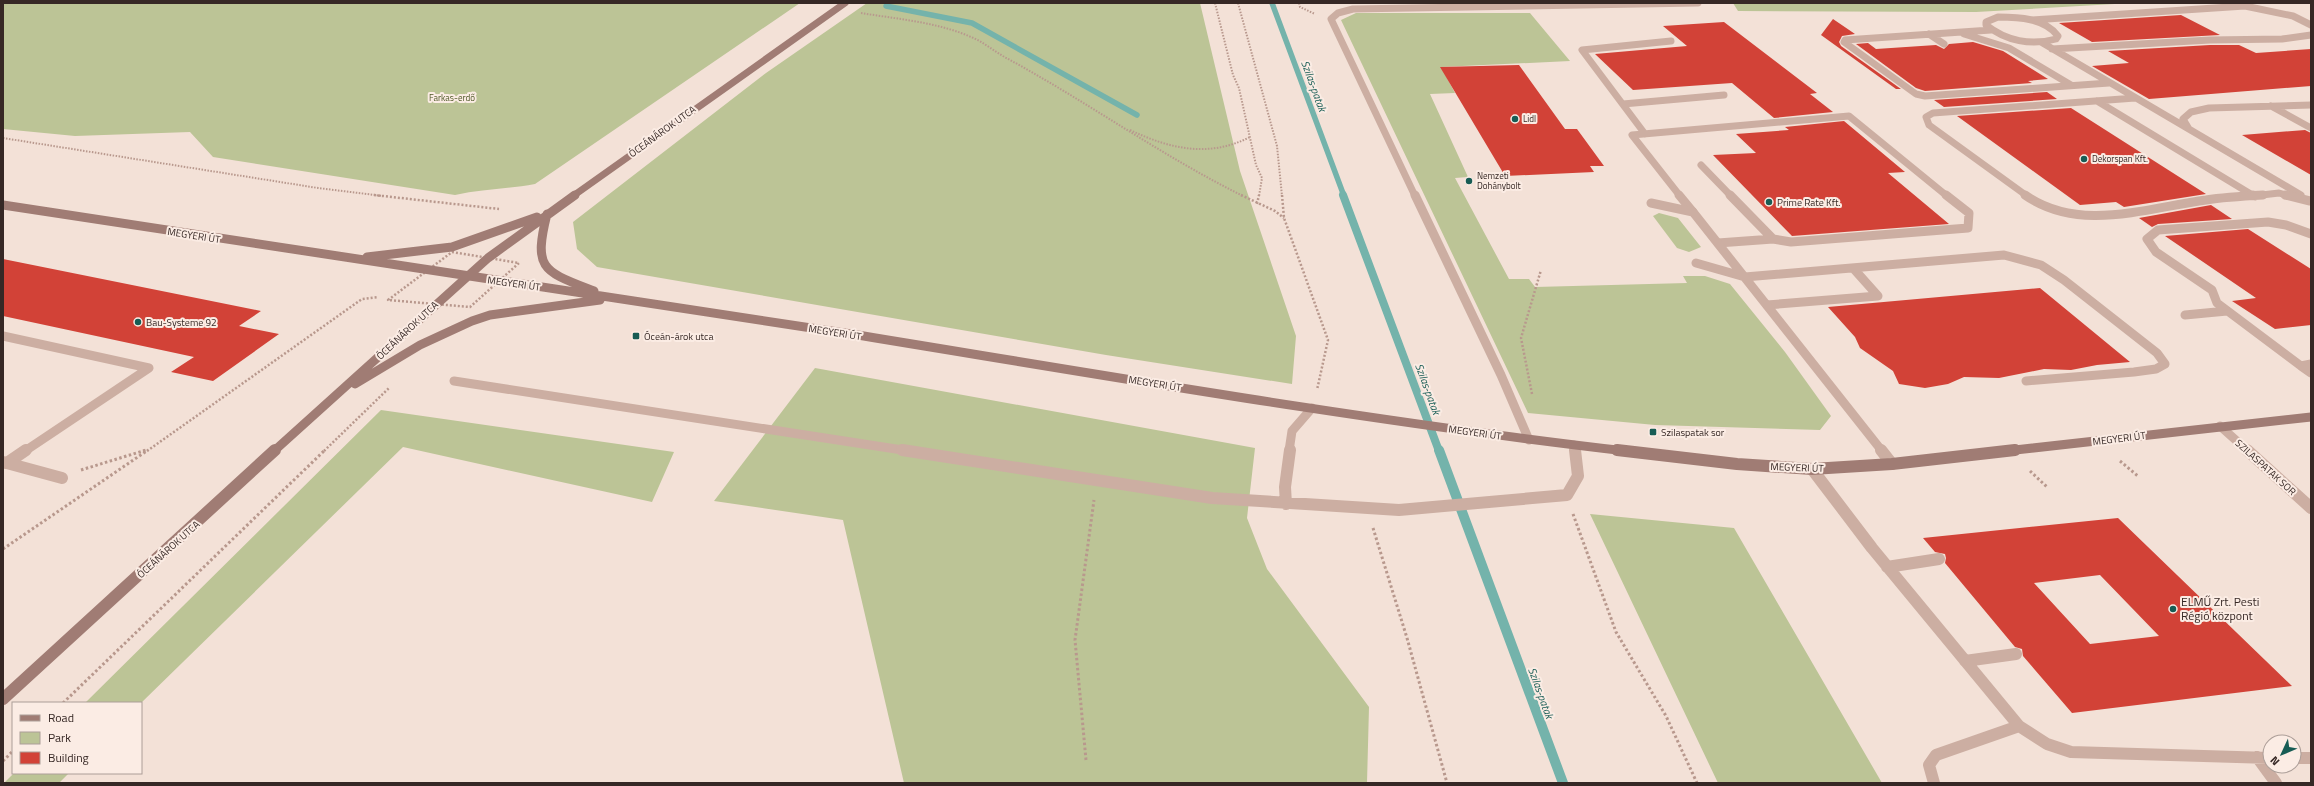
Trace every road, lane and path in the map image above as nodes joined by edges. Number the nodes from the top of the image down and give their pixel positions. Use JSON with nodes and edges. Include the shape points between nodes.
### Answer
{"nodes":[{"id":1,"x":845,"y":3,"type":"edge"},
{"id":2,"x":1214,"y":3,"type":"edge"},
{"id":3,"x":1238,"y":3,"type":"edge"},
{"id":4,"x":1698,"y":3,"type":"edge"},
{"id":5,"x":835,"y":9,"type":"junction"},
{"id":6,"x":2031,"y":20,"type":"junction"},
{"id":7,"x":2311,"y":25,"type":"edge"},
{"id":8,"x":1991,"y":30,"type":"junction"},
{"id":9,"x":1958,"y":32,"type":"junction"},
{"id":10,"x":1929,"y":34,"type":"junction"},
{"id":11,"x":2311,"y":35,"type":"edge"},
{"id":12,"x":1671,"y":41,"type":"dead end"},
{"id":13,"x":2041,"y":42,"type":"junction"},
{"id":14,"x":1944,"y":44,"type":"dead end"},
{"id":15,"x":2051,"y":49,"type":"junction"},
{"id":16,"x":2109,"y":83,"type":"junction"},
{"id":17,"x":2071,"y":85,"type":"junction"},
{"id":18,"x":1724,"y":95,"type":"dead end"},
{"id":19,"x":2135,"y":98,"type":"junction"},
{"id":20,"x":2097,"y":101,"type":"junction"},
{"id":21,"x":1623,"y":104,"type":"junction"},
{"id":22,"x":2311,"y":105,"type":"edge"},
{"id":23,"x":2271,"y":106,"type":"junction"},
{"id":24,"x":2311,"y":128,"type":"edge"},
{"id":25,"x":1127,"y":129,"type":"junction"},
{"id":26,"x":2189,"y":129,"type":"junction"},
{"id":27,"x":1645,"y":134,"type":"junction"},
{"id":28,"x":1250,"y":137,"type":"junction"},
{"id":29,"x":3,"y":138,"type":"edge"},
{"id":30,"x":1701,"y":165,"type":"dead end"},
{"id":31,"x":2255,"y":196,"type":"junction"},
{"id":32,"x":2311,"y":201,"type":"edge"},
{"id":33,"x":1651,"y":203,"type":"dead end"},
{"id":34,"x":1257,"y":204,"type":"junction"},
{"id":35,"x":3,"y":205,"type":"edge"},
{"id":36,"x":507,"y":209,"type":"dead end"},
{"id":37,"x":1693,"y":212,"type":"junction"},
{"id":38,"x":547,"y":214,"type":"junction"},
{"id":39,"x":1284,"y":218,"type":"junction"},
{"id":40,"x":2311,"y":234,"type":"edge"},
{"id":41,"x":1773,"y":239,"type":"junction"},
{"id":42,"x":1718,"y":243,"type":"junction"},
{"id":43,"x":330,"y":255,"type":"junction"},
{"id":44,"x":1696,"y":263,"type":"dead end"},
{"id":45,"x":1853,"y":268,"type":"junction"},
{"id":46,"x":1541,"y":270,"type":"dead end"},
{"id":47,"x":467,"y":276,"type":"junction"},
{"id":48,"x":1744,"y":277,"type":"junction"},
{"id":49,"x":378,"y":297,"type":"dead end"},
{"id":50,"x":612,"y":298,"type":"junction"},
{"id":51,"x":1767,"y":305,"type":"junction"},
{"id":52,"x":2227,"y":311,"type":"junction"},
{"id":53,"x":2185,"y":315,"type":"dead end"},
{"id":54,"x":3,"y":336,"type":"edge"},
{"id":55,"x":2306,"y":365,"type":"edge"},
{"id":56,"x":2311,"y":373,"type":"edge"},
{"id":57,"x":454,"y":381,"type":"dead end"},
{"id":58,"x":2026,"y":381,"type":"dead end"},
{"id":59,"x":393,"y":384,"type":"dead end"},
{"id":60,"x":337,"y":394,"type":"junction"},
{"id":61,"x":1533,"y":398,"type":"dead end"},
{"id":62,"x":1312,"y":408,"type":"junction"},
{"id":63,"x":2311,"y":417,"type":"edge"},
{"id":64,"x":2220,"y":426,"type":"junction"},
{"id":65,"x":1529,"y":440,"type":"junction"},
{"id":66,"x":1574,"y":445,"type":"junction"},
{"id":67,"x":151,"y":448,"type":"junction"},
{"id":68,"x":2120,"y":461,"type":"dead end"},
{"id":69,"x":5,"y":463,"type":"edge"},
{"id":70,"x":1892,"y":464,"type":"junction"},
{"id":71,"x":1812,"y":469,"type":"junction"},
{"id":72,"x":2030,"y":472,"type":"dead end"},
{"id":73,"x":2139,"y":477,"type":"dead end"},
{"id":74,"x":62,"y":478,"type":"joint"},
{"id":75,"x":1097,"y":481,"type":"junction"},
{"id":76,"x":2047,"y":487,"type":"dead end"},
{"id":77,"x":1286,"y":504,"type":"junction"},
{"id":78,"x":1369,"y":508,"type":"junction"},
{"id":79,"x":2311,"y":508,"type":"edge"},
{"id":80,"x":1574,"y":518,"type":"dead end"},
{"id":81,"x":3,"y":549,"type":"edge"},
{"id":82,"x":1939,"y":560,"type":"dead end"},
{"id":83,"x":1887,"y":567,"type":"junction"},
{"id":84,"x":2016,"y":654,"type":"dead end"},
{"id":85,"x":1965,"y":661,"type":"junction"},
{"id":86,"x":3,"y":699,"type":"edge"},
{"id":87,"x":64,"y":702,"type":"edge"},
{"id":88,"x":2019,"y":726,"type":"junction"},
{"id":89,"x":12,"y":752,"type":"edge"},
{"id":90,"x":2262,"y":758,"type":"edge"},
{"id":91,"x":1086,"y":760,"type":"dead end"},
{"id":92,"x":3,"y":761,"type":"edge"},
{"id":93,"x":2271,"y":774,"type":"edge"},
{"id":94,"x":1447,"y":783,"type":"edge"},
{"id":95,"x":1697,"y":783,"type":"edge"},
{"id":96,"x":1934,"y":783,"type":"edge"},
{"id":97,"x":2276,"y":783,"type":"edge"}],
"edges":[{"from":1,"to":5,"type":"main road","name":"ÓCEÁNÁROK UTCA"},
{"from":2,"to":28,"type":"path","via":[[1233,75],[1239,88]]},
{"from":3,"to":39,"type":"path","via":[[1277,146]]},
{"from":4,"to":65,"type":"street","via":[[1354,9],[1338,12],[1331,19],[1501,375]]},
{"from":5,"to":25,"type":"path","via":[[913,21],[947,28],[972,37]]},
{"from":5,"to":38,"type":"main road","name":"ÓCEÁNÁROK UTCA"},
{"from":6,"to":7,"type":"street","via":[[2245,6],[2293,16]]},
{"from":6,"to":8,"type":"street","via":[[2008,16],[1990,19],[1986,25]]},
{"from":6,"to":13,"type":"street","via":[[2051,27],[2058,36],[2056,39]]},
{"from":8,"to":9,"type":"street"},
{"from":8,"to":13,"type":"street","via":[[2013,39]]},
{"from":9,"to":10,"type":"street"},
{"from":9,"to":17,"type":"street","via":[[2009,48]]},
{"from":10,"to":14,"type":"street"},
{"from":10,"to":17,"type":"street","via":[[1844,42],[1916,94],[1925,96]]},
{"from":11,"to":15,"type":"street","via":[[2269,40],[2233,39]]},
{"from":12,"to":21,"type":"street","via":[[1582,50]]},
{"from":13,"to":15,"type":"street"},
{"from":15,"to":16,"type":"street"},
{"from":16,"to":17,"type":"street"},
{"from":16,"to":19,"type":"street"},
{"from":18,"to":21,"type":"street"},
{"from":19,"to":20,"type":"street"},
{"from":19,"to":26,"type":"street"},
{"from":20,"to":31,"type":"street"},
{"from":20,"to":31,"type":"street","via":[[1933,113],[1926,118],[1929,124],[2037,203],[2062,212],[2107,217],[2206,200]]},
{"from":21,"to":27,"type":"street"},
{"from":22,"to":23,"type":"street"},
{"from":23,"to":24,"type":"street"},
{"from":23,"to":26,"type":"street","via":[[2209,108],[2191,112],[2184,119]]},
{"from":25,"to":28,"type":"path","via":[[1164,144],[1188,148],[1227,147]]},
{"from":25,"to":34,"type":"path"},
{"from":26,"to":32,"type":"street"},
{"from":27,"to":37,"type":"street","via":[[1632,135]]},
{"from":27,"to":41,"type":"street","via":[[1849,116],[1970,213],[1968,228],[1791,242]]},
{"from":28,"to":34,"type":"path","via":[[1256,165],[1262,178]]},
{"from":29,"to":36,"type":"path","via":[[318,188]]},
{"from":30,"to":41,"type":"street"},
{"from":31,"to":32,"type":"street","via":[[2279,193]]},
{"from":33,"to":37,"type":"street"},
{"from":34,"to":39,"type":"path"},
{"from":35,"to":43,"type":"main road","name":"MEGYERI ÚT"},
{"from":37,"to":42,"type":"street"},
{"from":38,"to":43,"type":"main road","via":[[468,242],[441,248],[367,257]]},
{"from":38,"to":47,"type":"main road","name":"ÓCEÁNÁROK UTCA"},
{"from":38,"to":50,"type":"main road","via":[[541,240],[541,256],[547,267],[566,280]]},
{"from":39,"to":62,"type":"path","via":[[1328,340]]},
{"from":40,"to":52,"type":"street","via":[[2268,222],[2158,230],[2147,239],[2156,252],[2212,290],[2217,303]]},
{"from":41,"to":42,"type":"street"},
{"from":42,"to":48,"type":"street"},
{"from":43,"to":47,"type":"main road","name":"MEGYERI ÚT"},
{"from":44,"to":48,"type":"street"},
{"from":45,"to":48,"type":"street"},
{"from":45,"to":51,"type":"street","via":[[1878,296]]},
{"from":45,"to":58,"type":"street","via":[[1986,255],[2022,258],[2041,265],[2064,280],[2157,353],[2165,364],[2156,369],[2134,372]]},
{"from":46,"to":61,"type":"path","via":[[1521,338]]},
{"from":47,"to":50,"type":"main road","name":"MEGYERI ÚT"},
{"from":47,"to":60,"type":"main road","name":"ÓCEÁNÁROK UTCA"},
{"from":48,"to":51,"type":"street"},
{"from":49,"to":67,"type":"path","via":[[362,299]]},
{"from":50,"to":60,"type":"main road","via":[[490,315],[450,328]]},
{"from":50,"to":62,"type":"main road","name":"MEGYERI ÚT"},
{"from":51,"to":70,"type":"street"},
{"from":52,"to":53,"type":"street"},
{"from":52,"to":55,"type":"street"},
{"from":54,"to":69,"type":"street","via":[[149,368]]},
{"from":55,"to":56,"type":"street"},
{"from":57,"to":75,"type":"street"},
{"from":59,"to":87,"type":"path"},
{"from":60,"to":86,"type":"main road","name":"ÓCEÁNÁROK UTCA"},
{"from":62,"to":65,"type":"main road","name":"MEGYERI ÚT"},
{"from":62,"to":77,"type":"street","via":[[1292,431],[1285,487]]},
{"from":63,"to":64,"type":"main road","name":"MEGYERI ÚT"},
{"from":64,"to":70,"type":"main road","name":"MEGYERI ÚT"},
{"from":64,"to":79,"type":"street","name":"SZILASPATAK SOR"},
{"from":65,"to":66,"type":"main road","name":"MEGYERI ÚT"},
{"from":66,"to":71,"type":"main road","name":"MEGYERI ÚT","via":[[1737,464]]},
{"from":66,"to":78,"type":"street","via":[[1578,476],[1567,495],[1399,510]]},
{"from":67,"to":74,"type":"path"},
{"from":67,"to":81,"type":"path"},
{"from":68,"to":73,"type":"path"},
{"from":69,"to":74,"type":"street"},
{"from":70,"to":71,"type":"main road","name":"MEGYERI ÚT"},
{"from":71,"to":83,"type":"street"},
{"from":72,"to":76,"type":"path"},
{"from":75,"to":77,"type":"street","via":[[1212,498]]},
{"from":75,"to":91,"type":"path","via":[[1075,640]]},
{"from":77,"to":78,"type":"street"},
{"from":78,"to":94,"type":"path","via":[[1371,523],[1407,638]]},
{"from":80,"to":95,"type":"path","via":[[1616,632],[1666,716]]},
{"from":82,"to":83,"type":"street"},
{"from":83,"to":85,"type":"street"},
{"from":84,"to":85,"type":"street"},
{"from":85,"to":88,"type":"street"},
{"from":88,"to":90,"type":"street","via":[[2046,744],[2071,752]]},
{"from":88,"to":96,"type":"street","via":[[1936,755],[1929,765]]},
{"from":89,"to":92,"type":"path"},
{"from":93,"to":97,"type":"street"}]}
